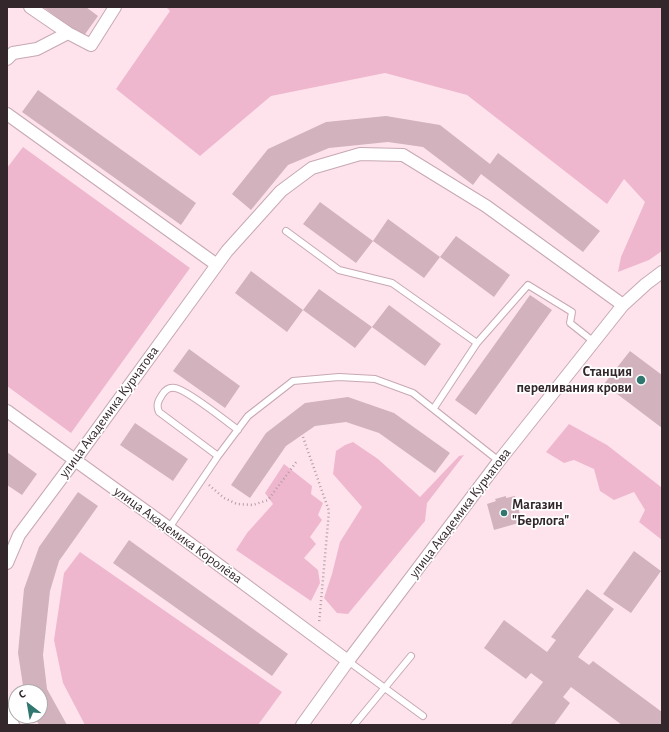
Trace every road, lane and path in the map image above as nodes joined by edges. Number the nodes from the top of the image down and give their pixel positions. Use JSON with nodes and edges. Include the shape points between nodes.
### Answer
{"nodes":[{"id":1,"x":30,"y":7,"type":"edge"},
{"id":2,"x":115,"y":7,"type":"edge"},
{"id":3,"x":68,"y":33,"type":"junction"},
{"id":4,"x":7,"y":59,"type":"edge"},
{"id":5,"x":7,"y":114,"type":"edge"},
{"id":6,"x":286,"y":231,"type":"dead end"},
{"id":7,"x":217,"y":264,"type":"junction"},
{"id":8,"x":662,"y":272,"type":"edge"},
{"id":9,"x":623,"y":305,"type":"junction"},
{"id":10,"x":594,"y":342,"type":"junction"},
{"id":11,"x":477,"y":343,"type":"junction"},
{"id":12,"x":434,"y":408,"type":"junction"},
{"id":13,"x":7,"y":411,"type":"edge"},
{"id":14,"x":238,"y":430,"type":"junction"},
{"id":15,"x":303,"y":437,"type":"dead end"},
{"id":16,"x":218,"y":456,"type":"junction"},
{"id":17,"x":75,"y":460,"type":"junction"},
{"id":18,"x":297,"y":461,"type":"dead end"},
{"id":19,"x":499,"y":461,"type":"junction"},
{"id":20,"x":207,"y":483,"type":"dead end"},
{"id":21,"x":168,"y":528,"type":"junction"},
{"id":22,"x":7,"y":563,"type":"edge"},
{"id":23,"x":318,"y":638,"type":"junction"},
{"id":24,"x":411,"y":656,"type":"dead end"},
{"id":25,"x":348,"y":661,"type":"junction"},
{"id":26,"x":384,"y":688,"type":"junction"},
{"id":27,"x":7,"y":713,"type":"edge"},
{"id":28,"x":423,"y":716,"type":"dead end"},
{"id":29,"x":13,"y":725,"type":"edge"},
{"id":30,"x":302,"y":725,"type":"edge"},
{"id":31,"x":354,"y":725,"type":"edge"}],
"edges":[{"from":1,"to":3,"type":"street"},
{"from":2,"to":3,"type":"street","via":[[91,45]]},
{"from":3,"to":4,"type":"street","via":[[37,49],[13,53]]},
{"from":5,"to":7,"type":"street"},
{"from":6,"to":11,"type":"lane","via":[[339,270],[392,283]]},
{"from":7,"to":9,"type":"street","name":"улица Академика Курчатова","via":[[281,191],[312,168],[360,154],[403,155],[486,206]]},
{"from":7,"to":17,"type":"street","name":"улица Академика Курчатова"},
{"from":8,"to":9,"type":"street","name":"улица Академика Курчатова"},
{"from":9,"to":10,"type":"street","name":"улица Академика Курчатова"},
{"from":10,"to":11,"type":"lane","via":[[570,323],[572,312],[528,285]]},
{"from":10,"to":19,"type":"street","name":"улица Академика Курчатова"},
{"from":11,"to":12,"type":"lane"},
{"from":12,"to":14,"type":"lane","via":[[413,392],[375,379],[339,377],[292,381],[248,416]]},
{"from":12,"to":19,"type":"lane"},
{"from":13,"to":17,"type":"street","name":"улица Академика Королёва"},
{"from":14,"to":16,"type":"lane"},
{"from":14,"to":16,"type":"lane","via":[[181,390],[170,388],[165,391],[158,401],[159,412]]},
{"from":15,"to":23,"type":"path","via":[[329,511]]},
{"from":16,"to":21,"type":"lane"},
{"from":17,"to":21,"type":"street","name":"улица Академика Королёва"},
{"from":17,"to":22,"type":"street","name":"улица Академика Курчатова","via":[[19,535]]},
{"from":18,"to":20,"type":"path","via":[[268,500],[253,505],[237,504],[224,498]]},
{"from":19,"to":25,"type":"street","name":"улица Академика Курчатова"},
{"from":21,"to":23,"type":"street","name":"улица Академика Королёва"},
{"from":23,"to":25,"type":"street","name":"улица Академика Королёва"},
{"from":24,"to":26,"type":"lane"},
{"from":25,"to":26,"type":"lane"},
{"from":25,"to":30,"type":"street","name":"улица Академика Курчатова"},
{"from":26,"to":28,"type":"lane"},
{"from":26,"to":31,"type":"lane"},
{"from":27,"to":29,"type":"street"}]}
